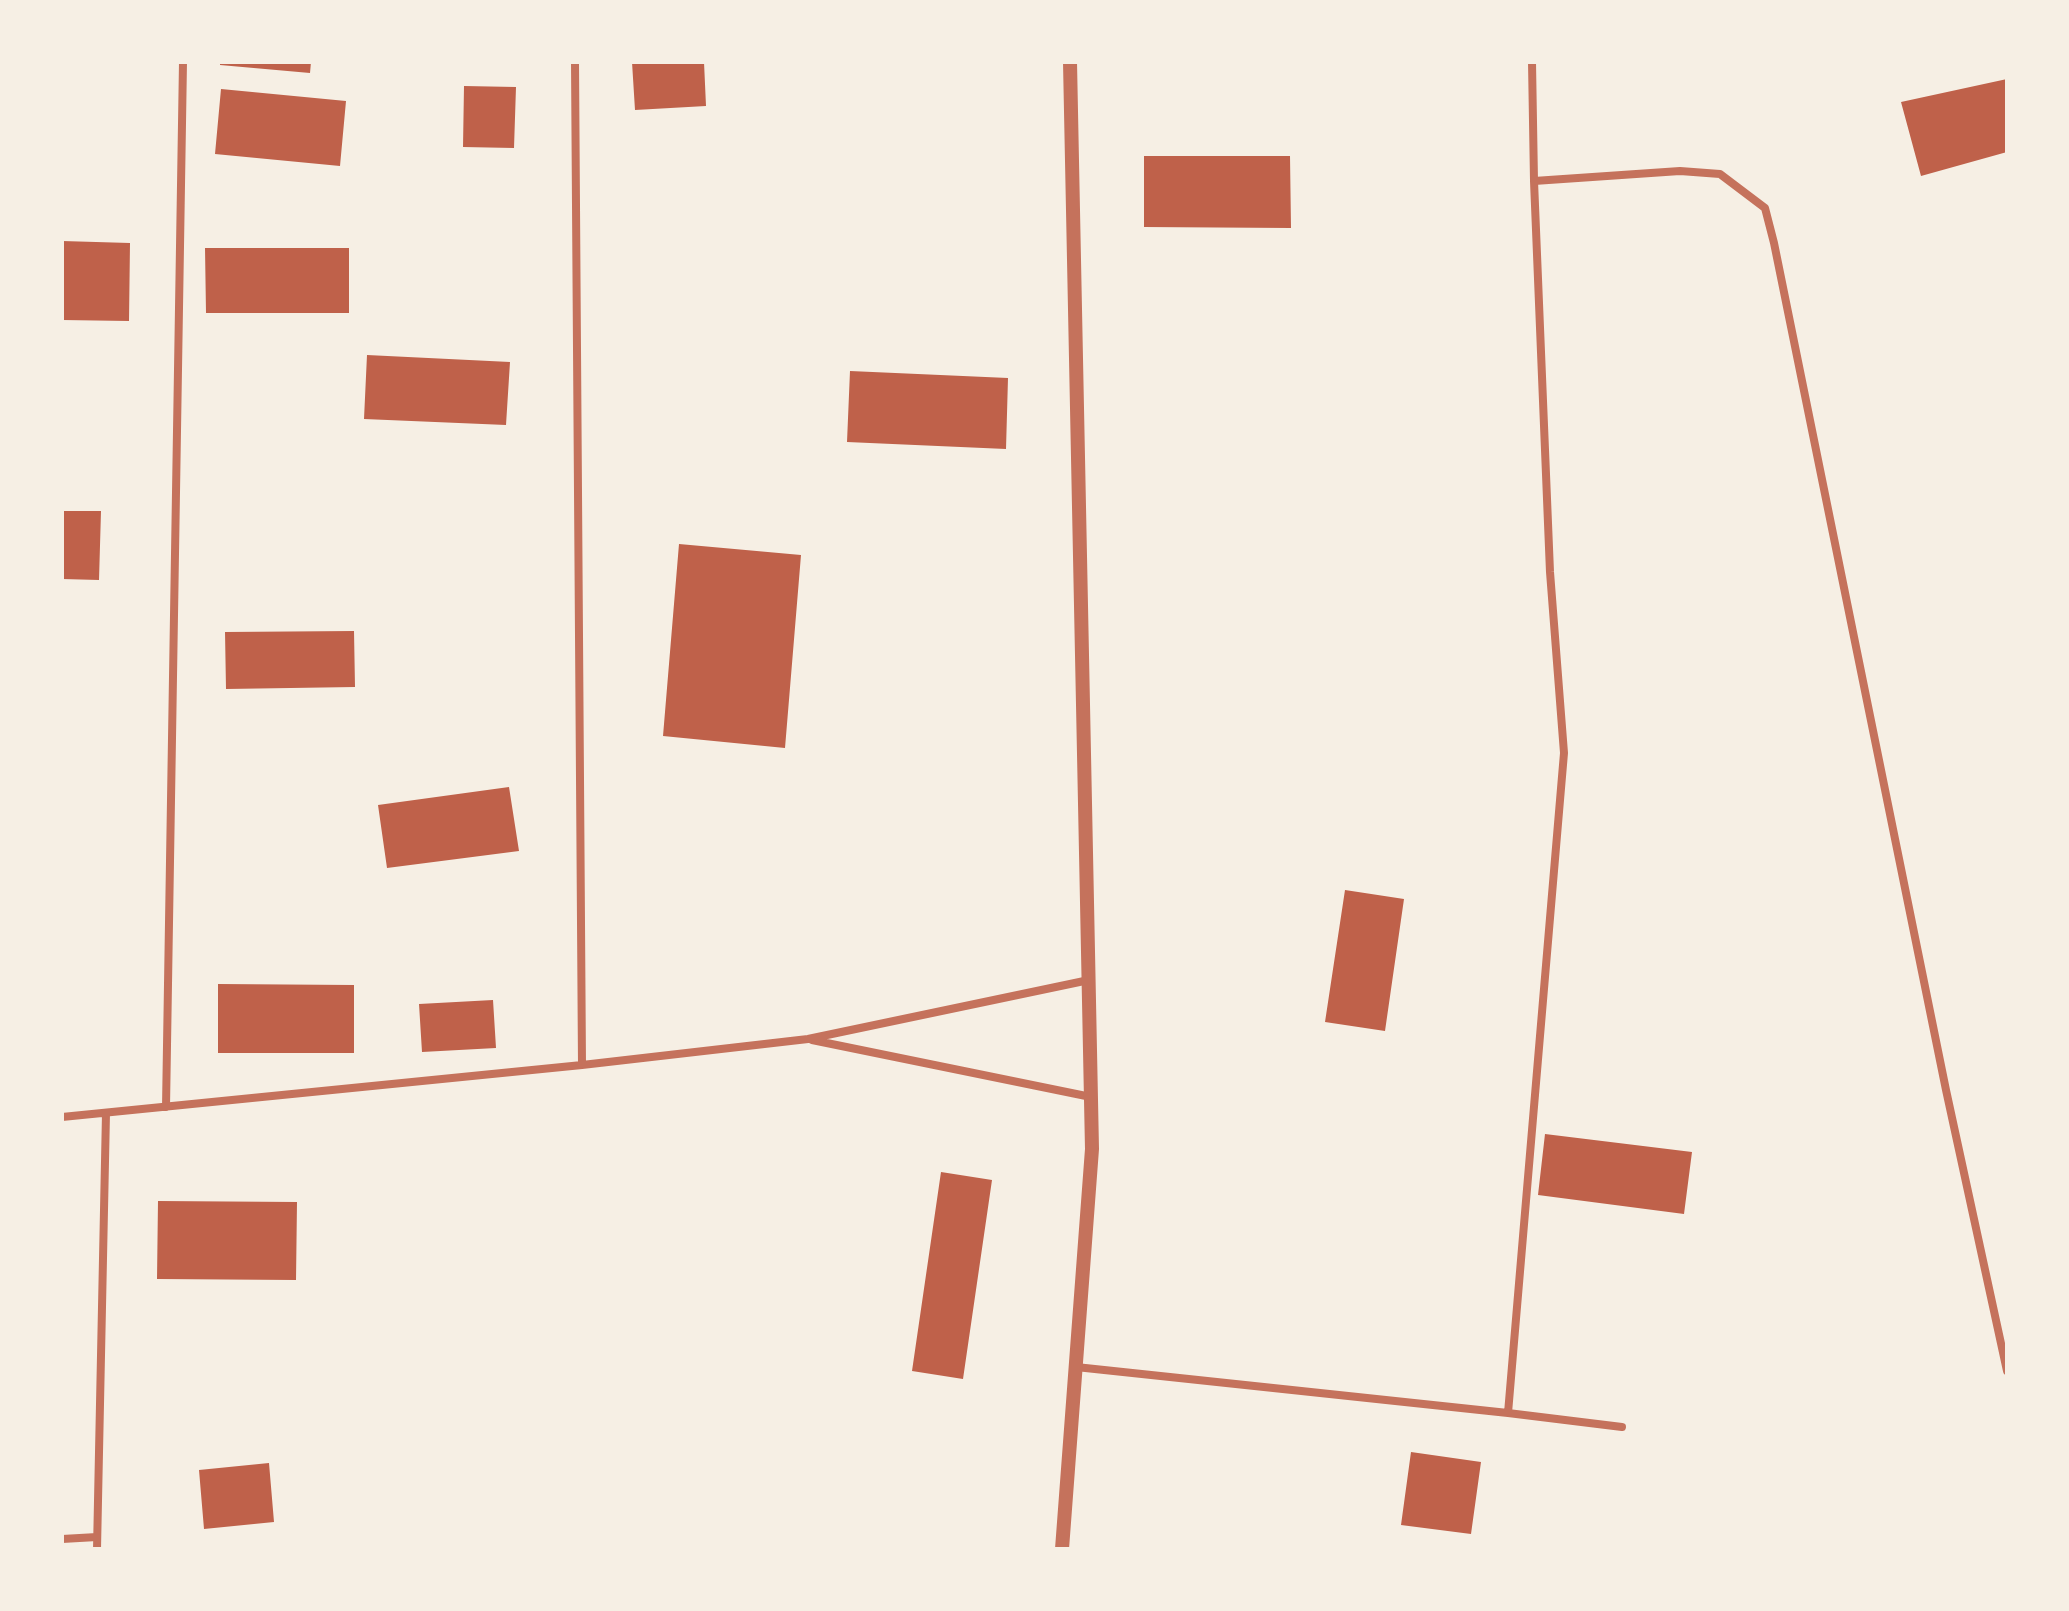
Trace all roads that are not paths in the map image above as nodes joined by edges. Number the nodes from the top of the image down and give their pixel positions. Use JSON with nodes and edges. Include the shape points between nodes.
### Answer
{"nodes":[{"id":1,"x":183,"y":62,"type":"edge"},
{"id":2,"x":575,"y":62,"type":"edge"},
{"id":3,"x":1070,"y":62,"type":"edge"},
{"id":4,"x":1532,"y":62,"type":"edge"},
{"id":5,"x":1534,"y":181,"type":"junction"},
{"id":6,"x":1089,"y":980,"type":"junction"},
{"id":7,"x":808,"y":1039,"type":"junction"},
{"id":8,"x":582,"y":1065,"type":"junction"},
{"id":9,"x":1091,"y":1097,"type":"junction"},
{"id":10,"x":166,"y":1107,"type":"junction"},
{"id":11,"x":106,"y":1113,"type":"junction"},
{"id":12,"x":62,"y":1117,"type":"edge"},
{"id":13,"x":1076,"y":1367,"type":"junction"},
{"id":14,"x":2007,"y":1371,"type":"edge"},
{"id":15,"x":1508,"y":1413,"type":"junction"},
{"id":16,"x":1622,"y":1427,"type":"dead end"},
{"id":17,"x":97,"y":1537,"type":"junction"},
{"id":18,"x":62,"y":1539,"type":"edge"},
{"id":19,"x":97,"y":1549,"type":"edge"},
{"id":20,"x":1062,"y":1549,"type":"edge"}],
"edges":[{"from":1,"to":10,"type":"street"},
{"from":2,"to":8,"type":"street"},
{"from":3,"to":6,"type":"street"},
{"from":4,"to":5,"type":"street"},
{"from":5,"to":14,"type":"street","via":[[1680,171],[1720,174],[1765,208]]},
{"from":5,"to":15,"type":"street","via":[[1550,572],[1564,753]]},
{"from":6,"to":7,"type":"street"},
{"from":6,"to":9,"type":"street"},
{"from":7,"to":8,"type":"street"},
{"from":7,"to":9,"type":"street"},
{"from":8,"to":10,"type":"street"},
{"from":9,"to":13,"type":"street"},
{"from":10,"to":11,"type":"street"},
{"from":11,"to":12,"type":"street"},
{"from":11,"to":17,"type":"street"},
{"from":13,"to":15,"type":"street"},
{"from":13,"to":20,"type":"street"},
{"from":15,"to":16,"type":"street"},
{"from":17,"to":18,"type":"street"},
{"from":17,"to":19,"type":"street"}]}
